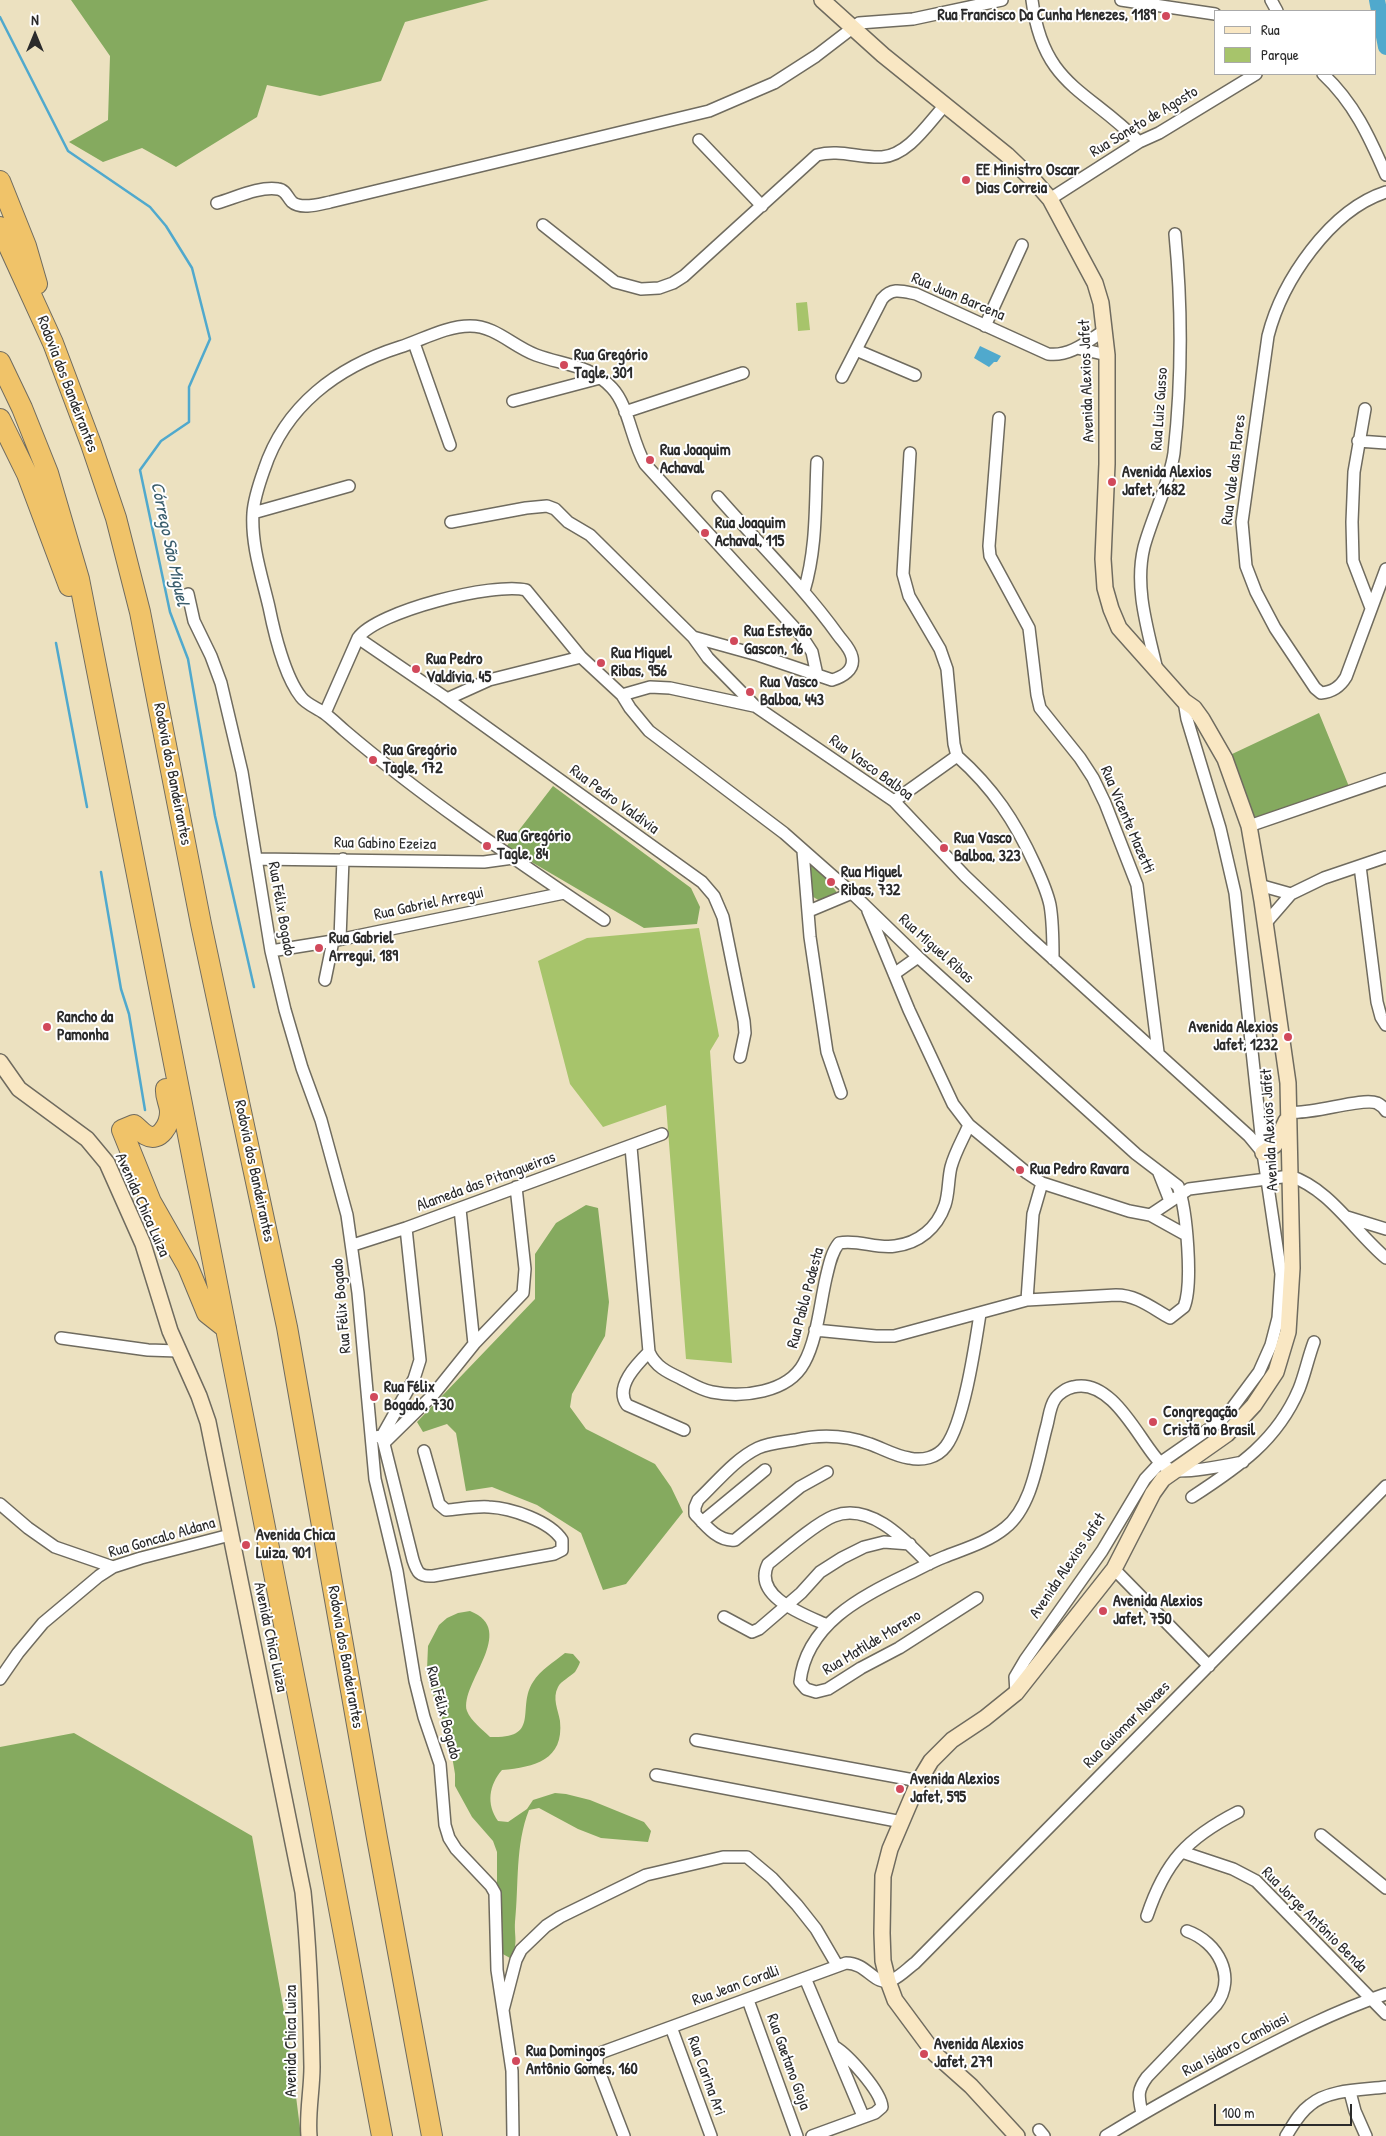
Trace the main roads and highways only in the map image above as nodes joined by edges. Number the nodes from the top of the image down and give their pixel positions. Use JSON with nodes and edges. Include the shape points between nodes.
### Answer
{"nodes":[{"id":1,"x":822,"y":0,"type":"edge"},
{"id":2,"x":0,"y":181,"type":"edge"},
{"id":3,"x":0,"y":227,"type":"edge"},
{"id":4,"x":53,"y":343,"type":"junction"},
{"id":5,"x":0,"y":362,"type":"edge"},
{"id":6,"x":0,"y":419,"type":"edge"},
{"id":7,"x":87,"y":621,"type":"junction"},
{"id":8,"x":0,"y":1062,"type":"edge"},
{"id":9,"x":174,"y":1069,"type":"junction"},
{"id":10,"x":1290,"y":1112,"type":"junction"},
{"id":11,"x":1263,"y":1153,"type":"road end"},
{"id":12,"x":226,"y":1328,"type":"junction"},
{"id":13,"x":309,"y":2136,"type":"edge"},
{"id":14,"x":382,"y":2136,"type":"edge"},
{"id":15,"x":432,"y":2136,"type":"edge"},
{"id":16,"x":1017,"y":2136,"type":"edge"}],
"edges":[{"from":1,"to":10,"type":"main road","name":"Avenida Alexios Jafet","via":[[852,29],[1007,155],[1050,199],[1096,283],[1106,330],[1107,355],[1103,559],[1106,588],[1119,628],[1184,701],[1194,708],[1225,759],[1248,826],[1259,885]]},
{"from":2,"to":4,"type":"highway","via":[[26,246]]},
{"from":3,"to":4,"type":"highway","name":"Rodovia dos Bandeirantes"},
{"from":4,"to":15,"type":"highway","name":"Rodovia dos Bandeirantes","via":[[116,518],[140,612],[201,924],[287,1327]]},
{"from":5,"to":7,"type":"highway","via":[[48,473],[79,579]]},
{"from":6,"to":7,"type":"highway","via":[[26,474],[64,578]]},
{"from":7,"to":9,"type":"highway"},
{"from":8,"to":13,"type":"main road","name":"Avenida Chica Luiza","via":[[19,1089],[87,1139],[107,1163],[143,1244],[160,1305],[208,1422],[305,1908],[312,2020]]},
{"from":9,"to":12,"type":"highway"},
{"from":9,"to":12,"type":"highway","via":[[165,1092],[170,1111],[168,1124],[162,1133],[147,1136],[134,1125],[122,1130],[151,1202],[188,1267],[207,1313]]},
{"from":10,"to":11,"type":"main road","via":[[1275,1145]]},
{"from":10,"to":16,"type":"main road","name":"Avenida Alexios Jafet","via":[[1291,1301],[1288,1332],[1276,1372],[1240,1421],[1207,1450],[1163,1479],[1114,1569],[1016,1693],[952,1740],[931,1761],[890,1849],[883,1876],[884,1961],[895,2000],[944,2064],[971,2086]]},
{"from":12,"to":14,"type":"highway"}]}
